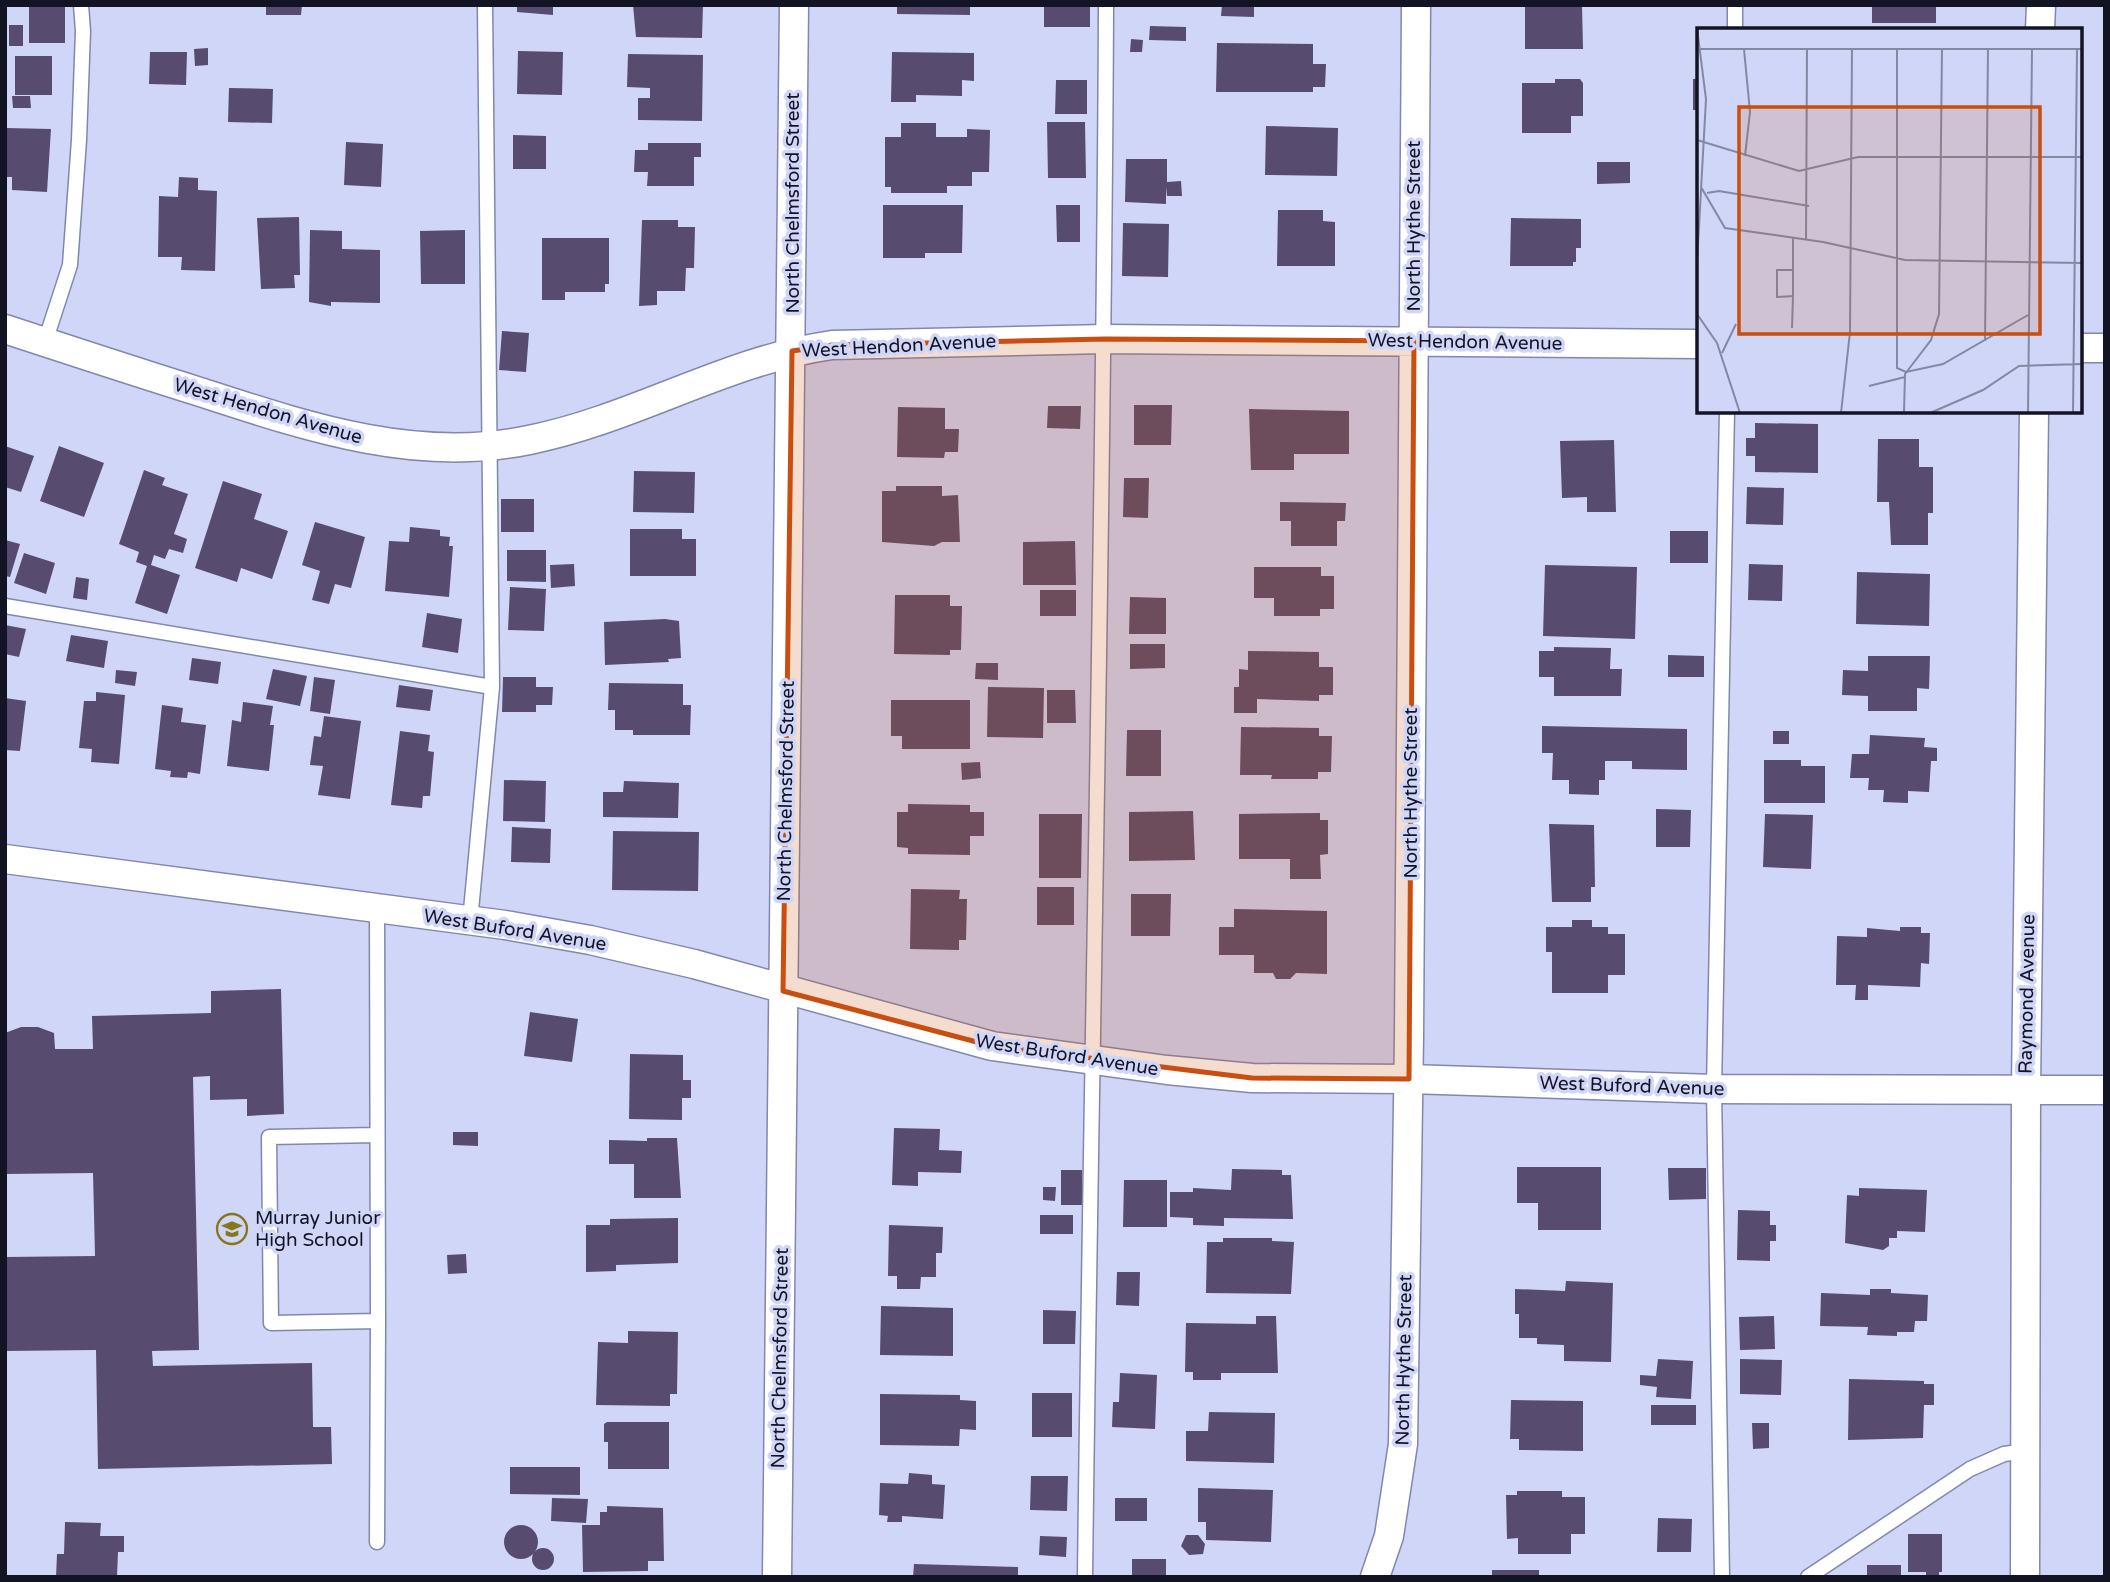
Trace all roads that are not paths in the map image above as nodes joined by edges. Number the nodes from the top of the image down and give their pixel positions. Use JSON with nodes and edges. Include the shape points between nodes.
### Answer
{"nodes":[{"id":1,"x":81,"y":5,"type":"edge"},
{"id":2,"x":485,"y":5,"type":"edge"},
{"id":3,"x":794,"y":5,"type":"edge"},
{"id":4,"x":1106,"y":5,"type":"edge"},
{"id":5,"x":1416,"y":5,"type":"edge"},
{"id":6,"x":1735,"y":5,"type":"edge"},
{"id":7,"x":2041,"y":5,"type":"edge"},
{"id":8,"x":1735,"y":28,"type":"edge"},
{"id":9,"x":2040,"y":28,"type":"edge"},
{"id":10,"x":5,"y":329,"type":"edge"},
{"id":11,"x":1105,"y":339,"type":"junction"},
{"id":12,"x":1414,"y":341,"type":"junction"},
{"id":13,"x":45,"y":342,"type":"junction"},
{"id":14,"x":1697,"y":344,"type":"edge"},
{"id":15,"x":2082,"y":348,"type":"edge"},
{"id":16,"x":2105,"y":348,"type":"edge"},
{"id":17,"x":792,"y":351,"type":"junction"},
{"id":18,"x":1727,"y":413,"type":"edge"},
{"id":19,"x":2034,"y":413,"type":"edge"},
{"id":20,"x":491,"y":447,"type":"junction"},
{"id":21,"x":5,"y":606,"type":"edge"},
{"id":22,"x":492,"y":687,"type":"junction"},
{"id":23,"x":5,"y":859,"type":"edge"},
{"id":24,"x":377,"y":908,"type":"junction"},
{"id":25,"x":470,"y":921,"type":"junction"},
{"id":26,"x":783,"y":991,"type":"junction"},
{"id":27,"x":1091,"y":1059,"type":"junction"},
{"id":28,"x":1409,"y":1079,"type":"junction"},
{"id":29,"x":1714,"y":1089,"type":"junction"},
{"id":30,"x":2026,"y":1090,"type":"junction"},
{"id":31,"x":2105,"y":1090,"type":"edge"},
{"id":32,"x":377,"y":1135,"type":"junction"},
{"id":33,"x":378,"y":1321,"type":"junction"},
{"id":34,"x":2026,"y":1451,"type":"junction"},
{"id":35,"x":377,"y":1542,"type":"dead end"},
{"id":36,"x":777,"y":1577,"type":"edge"},
{"id":37,"x":1085,"y":1577,"type":"edge"},
{"id":38,"x":1375,"y":1577,"type":"edge"},
{"id":39,"x":1722,"y":1577,"type":"edge"},
{"id":40,"x":1808,"y":1577,"type":"edge"},
{"id":41,"x":2025,"y":1577,"type":"edge"}],
"edges":[{"from":1,"to":13,"type":"lane","via":[[79,140],[70,265]]},
{"from":2,"to":20,"type":"lane"},
{"from":3,"to":17,"type":"street","name":"North Chelmsford Street"},
{"from":4,"to":11,"type":"lane"},
{"from":5,"to":12,"type":"street","name":"North Hythe Street"},
{"from":6,"to":8,"type":"lane"},
{"from":7,"to":9,"type":"street"},
{"from":10,"to":13,"type":"street","name":"West Hendon Avenue"},
{"from":11,"to":12,"type":"street","name":"West Hendon Avenue"},
{"from":11,"to":17,"type":"street","name":"West Hendon Avenue","via":[[832,345]]},
{"from":11,"to":27,"type":"lane"},
{"from":12,"to":14,"type":"street","name":"West Hendon Avenue"},
{"from":12,"to":28,"type":"street","name":"North Hythe Street"},
{"from":13,"to":20,"type":"street","name":"West Hendon Avenue","via":[[326,430],[422,447]]},
{"from":15,"to":16,"type":"street"},
{"from":17,"to":20,"type":"street","name":"West Hendon Avenue","via":[[619,415]]},
{"from":17,"to":26,"type":"street","name":"North Chelmsford Street"},
{"from":18,"to":29,"type":"lane"},
{"from":19,"to":30,"type":"street","name":"Raymond Avenue"},
{"from":20,"to":22,"type":"lane"},
{"from":21,"to":22,"type":"lane"},
{"from":22,"to":25,"type":"lane"},
{"from":23,"to":24,"type":"street","name":"West Buford Avenue"},
{"from":24,"to":25,"type":"street","name":"West Buford Avenue"},
{"from":24,"to":32,"type":"lane"},
{"from":25,"to":26,"type":"street","name":"West Buford Avenue","via":[[590,940]]},
{"from":26,"to":27,"type":"street","name":"West Buford Avenue","via":[[992,1046]]},
{"from":26,"to":36,"type":"street","name":"North Chelmsford Street"},
{"from":27,"to":28,"type":"street","name":"West Buford Avenue","via":[[1252,1078]]},
{"from":27,"to":37,"type":"lane"},
{"from":28,"to":29,"type":"street","name":"West Buford Avenue"},
{"from":28,"to":38,"type":"street","name":"North Hythe Street","via":[[1403,1444],[1389,1536]]},
{"from":29,"to":30,"type":"street","name":"West Buford Avenue"},
{"from":29,"to":39,"type":"lane"},
{"from":30,"to":31,"type":"street","name":"West Buford Avenue"},
{"from":30,"to":34,"type":"street","name":"Raymond Avenue"},
{"from":32,"to":33,"type":"lane"},
{"from":32,"to":33,"type":"lane","via":[[269,1137],[271,1323]]},
{"from":33,"to":35,"type":"lane"},
{"from":34,"to":40,"type":"lane","via":[[2004,1454],[1970,1469]]},
{"from":34,"to":41,"type":"street","name":"Raymond Avenue"}]}
